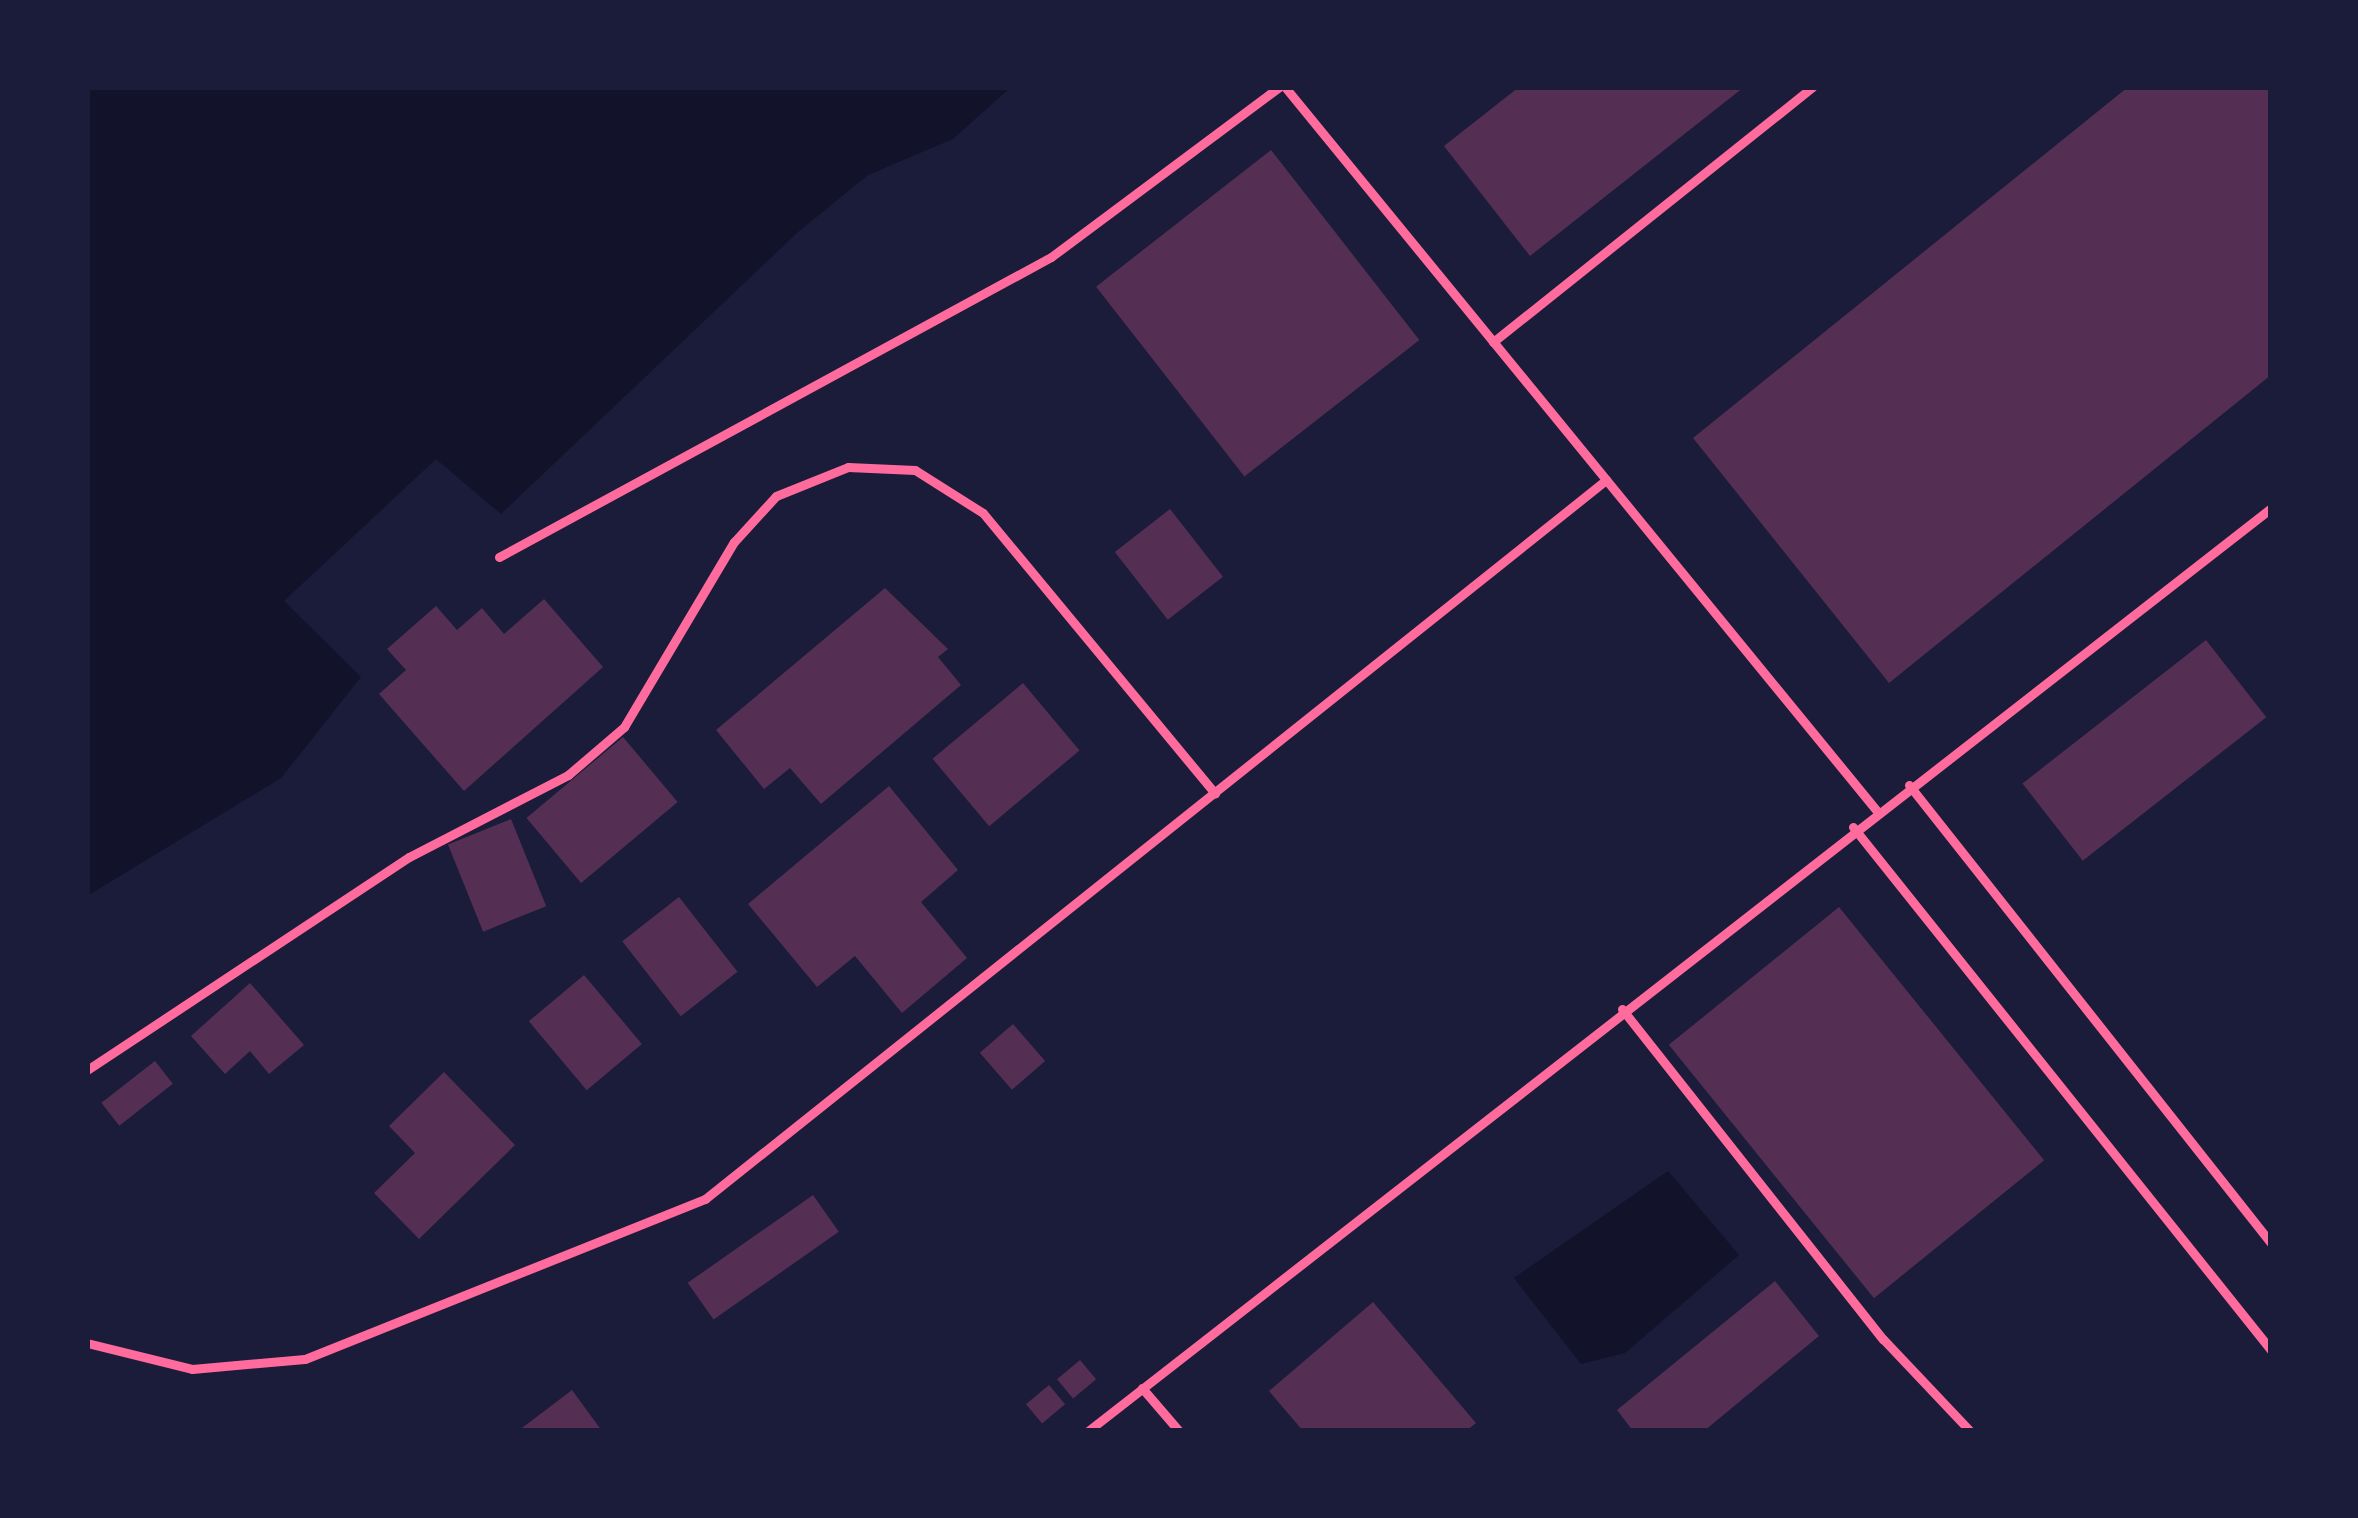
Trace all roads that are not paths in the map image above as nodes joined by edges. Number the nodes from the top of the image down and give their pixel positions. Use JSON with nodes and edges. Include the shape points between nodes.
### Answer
{"nodes":[{"id":1,"x":1282,"y":87,"type":"edge"},
{"id":2,"x":1813,"y":87,"type":"edge"},
{"id":3,"x":1493,"y":342,"type":"junction"},
{"id":4,"x":1606,"y":480,"type":"junction"},
{"id":5,"x":2271,"y":508,"type":"edge"},
{"id":6,"x":499,"y":557,"type":"dead end"},
{"id":7,"x":1909,"y":785,"type":"junction"},
{"id":8,"x":1215,"y":793,"type":"junction"},
{"id":9,"x":1877,"y":811,"type":"junction"},
{"id":10,"x":1853,"y":827,"type":"junction"},
{"id":11,"x":1622,"y":1009,"type":"junction"},
{"id":12,"x":87,"y":1070,"type":"edge"},
{"id":13,"x":2271,"y":1243,"type":"edge"},
{"id":14,"x":87,"y":1343,"type":"edge"},
{"id":15,"x":2271,"y":1350,"type":"edge"},
{"id":16,"x":1142,"y":1388,"type":"junction"},
{"id":17,"x":1088,"y":1431,"type":"edge"},
{"id":18,"x":1179,"y":1431,"type":"edge"},
{"id":19,"x":1970,"y":1431,"type":"edge"}],
"edges":[{"from":1,"to":3,"type":"lane"},
{"from":1,"to":6,"type":"lane","via":[[1051,257]]},
{"from":2,"to":3,"type":"lane"},
{"from":3,"to":4,"type":"lane"},
{"from":4,"to":8,"type":"lane"},
{"from":4,"to":9,"type":"lane"},
{"from":5,"to":7,"type":"lane"},
{"from":7,"to":9,"type":"lane"},
{"from":7,"to":13,"type":"lane"},
{"from":8,"to":12,"type":"lane","via":[[983,513],[915,470],[848,467],[776,496],[748,527],[624,727],[568,775],[410,857]]},
{"from":8,"to":14,"type":"lane","via":[[705,1199],[305,1359],[192,1369]]},
{"from":9,"to":10,"type":"lane"},
{"from":10,"to":11,"type":"lane"},
{"from":10,"to":15,"type":"lane"},
{"from":11,"to":16,"type":"lane"},
{"from":11,"to":19,"type":"lane","via":[[1883,1340]]},
{"from":16,"to":17,"type":"lane"},
{"from":16,"to":18,"type":"lane"}]}
